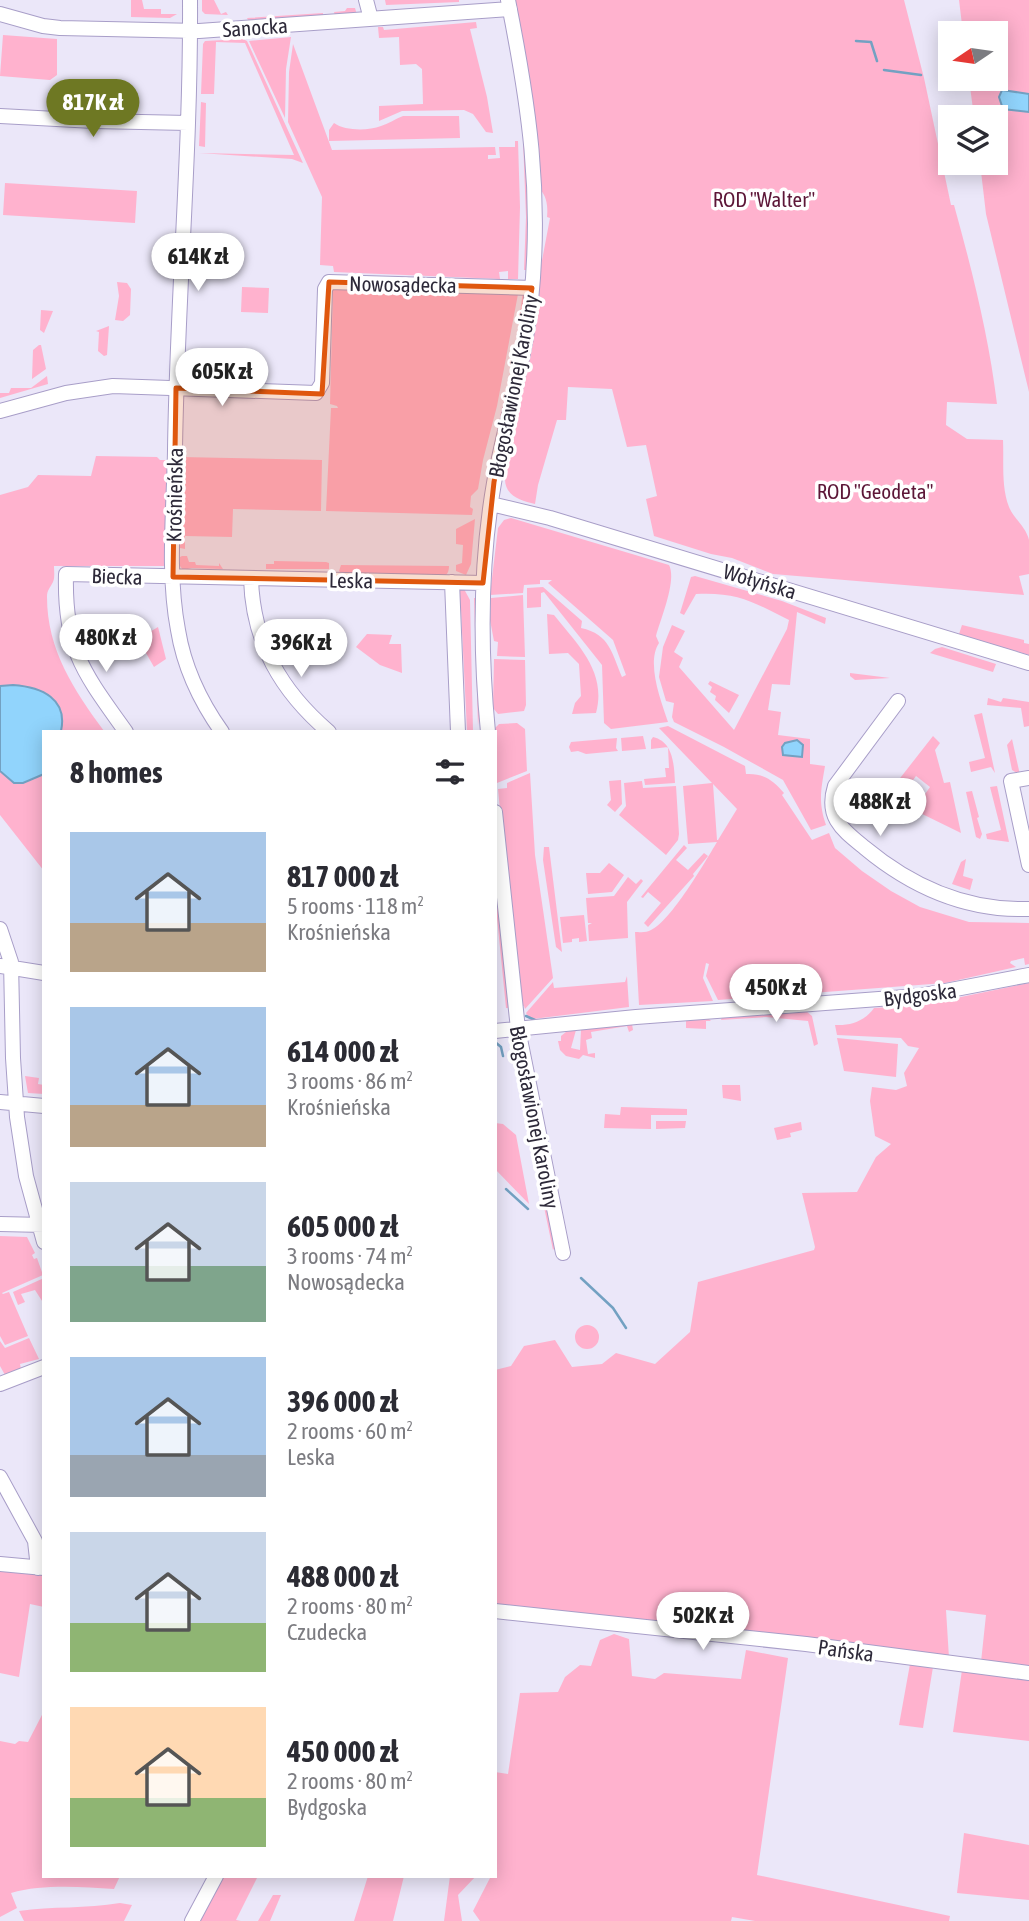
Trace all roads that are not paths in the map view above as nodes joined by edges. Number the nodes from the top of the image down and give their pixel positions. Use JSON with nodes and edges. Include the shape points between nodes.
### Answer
{"nodes":[{"id":1,"x":190,"y":0,"type":"edge"},
{"id":2,"x":366,"y":0,"type":"edge"},
{"id":3,"x":509,"y":4,"type":"edge"},
{"id":4,"x":0,"y":15,"type":"edge"},
{"id":5,"x":371,"y":19,"type":"junction"},
{"id":6,"x":190,"y":32,"type":"junction"},
{"id":7,"x":0,"y":116,"type":"edge"},
{"id":8,"x":188,"y":123,"type":"junction"},
{"id":9,"x":532,"y":288,"type":"junction"},
{"id":10,"x":176,"y":388,"type":"junction"},
{"id":11,"x":0,"y":411,"type":"edge"},
{"id":12,"x":491,"y":504,"type":"junction"},
{"id":13,"x":173,"y":577,"type":"junction"},
{"id":14,"x":251,"y":579,"type":"junction"},
{"id":15,"x":452,"y":582,"type":"junction"},
{"id":16,"x":483,"y":583,"type":"junction"},
{"id":17,"x":1029,"y":663,"type":"edge"},
{"id":18,"x":898,"y":701,"type":"dead end"},
{"id":19,"x":125,"y":730,"type":"edge"},
{"id":20,"x":221,"y":730,"type":"edge"},
{"id":21,"x":326,"y":730,"type":"edge"},
{"id":22,"x":458,"y":730,"type":"edge"},
{"id":23,"x":488,"y":730,"type":"edge"},
{"id":24,"x":1029,"y":778,"type":"edge"},
{"id":25,"x":497,"y":852,"type":"edge"},
{"id":26,"x":1029,"y":865,"type":"edge"},
{"id":27,"x":499,"y":891,"type":"edge"},
{"id":28,"x":1029,"y":909,"type":"edge"},
{"id":29,"x":0,"y":929,"type":"edge"},
{"id":30,"x":6,"y":967,"type":"edge"},
{"id":31,"x":42,"y":974,"type":"edge"},
{"id":32,"x":1029,"y":975,"type":"edge"},
{"id":33,"x":517,"y":1029,"type":"junction"},
{"id":34,"x":497,"y":1031,"type":"edge"},
{"id":35,"x":0,"y":1102,"type":"edge"},
{"id":36,"x":16,"y":1104,"type":"junction"},
{"id":37,"x":42,"y":1106,"type":"edge"},
{"id":38,"x":0,"y":1224,"type":"edge"},
{"id":39,"x":41,"y":1225,"type":"edge"},
{"id":40,"x":563,"y":1253,"type":"dead end"},
{"id":41,"x":42,"y":1368,"type":"edge"},
{"id":42,"x":0,"y":1384,"type":"edge"},
{"id":43,"x":0,"y":1476,"type":"edge"},
{"id":44,"x":39,"y":1538,"type":"edge"},
{"id":45,"x":0,"y":1564,"type":"edge"},
{"id":46,"x":41,"y":1568,"type":"edge"},
{"id":47,"x":497,"y":1611,"type":"edge"},
{"id":48,"x":1029,"y":1673,"type":"edge"},
{"id":49,"x":215,"y":1878,"type":"edge"},
{"id":50,"x":192,"y":1921,"type":"edge"}],
"edges":[{"from":1,"to":6,"type":"street","name":"Krośnieńska"},
{"from":2,"to":5,"type":"street"},
{"from":3,"to":5,"type":"street","name":"Sanocka"},
{"from":3,"to":9,"type":"street","name":"Błogosławionej Karoliny","via":[[533,147]]},
{"from":4,"to":6,"type":"street","name":"Sanocka","via":[[60,28]]},
{"from":5,"to":6,"type":"street","name":"Sanocka"},
{"from":6,"to":8,"type":"street","name":"Krośnieńska"},
{"from":7,"to":8,"type":"street"},
{"from":8,"to":10,"type":"street","name":"Krośnieńska"},
{"from":9,"to":10,"type":"street","name":"Nowosądecka","via":[[329,282],[325,289],[322,383],[316,393]]},
{"from":9,"to":12,"type":"street","name":"Błogosławionej Karoliny"},
{"from":10,"to":11,"type":"street","name":"Nowosądecka","via":[[87,389]]},
{"from":10,"to":13,"type":"street","name":"Krośnieńska"},
{"from":12,"to":16,"type":"street","name":"Błogosławionej Karoliny"},
{"from":12,"to":17,"type":"street","name":"Wołyńska"},
{"from":13,"to":14,"type":"street","name":"Leska"},
{"from":13,"to":19,"type":"street","name":"Biecka","via":[[66,574],[67,625],[74,647],[89,680]]},
{"from":13,"to":20,"type":"street","name":"Krośnieńska","via":[[184,656],[202,701]]},
{"from":14,"to":15,"type":"street","name":"Leska"},
{"from":14,"to":21,"type":"street","via":[[257,625],[269,658],[290,694]]},
{"from":15,"to":16,"type":"street","name":"Leska"},
{"from":15,"to":22,"type":"street"},
{"from":16,"to":23,"type":"street","name":"Błogosławionej Karoliny"},
{"from":18,"to":28,"type":"street","via":[[835,786],[831,803],[837,822],[888,867],[932,891],[976,905]]},
{"from":24,"to":26,"type":"street","via":[[1011,781]]},
{"from":25,"to":27,"type":"street","name":"Błogosławionej Karoliny"},
{"from":27,"to":33,"type":"street","name":"Błogosławionej Karoliny"},
{"from":29,"to":30,"type":"street","via":[[10,955]]},
{"from":30,"to":31,"type":"street"},
{"from":30,"to":36,"type":"street"},
{"from":32,"to":33,"type":"street","name":"Bydgoska","via":[[919,996]]},
{"from":33,"to":34,"type":"street","name":"Bydgoska"},
{"from":33,"to":40,"type":"street","name":"Błogosławionej Karoliny"},
{"from":35,"to":36,"type":"street"},
{"from":36,"to":37,"type":"street"},
{"from":36,"to":39,"type":"street","via":[[23,1158]]},
{"from":38,"to":39,"type":"street"},
{"from":41,"to":42,"type":"street"},
{"from":43,"to":44,"type":"street"},
{"from":44,"to":46,"type":"street"},
{"from":45,"to":46,"type":"street"},
{"from":47,"to":48,"type":"street","name":"Pańska"},
{"from":49,"to":50,"type":"street"}]}
